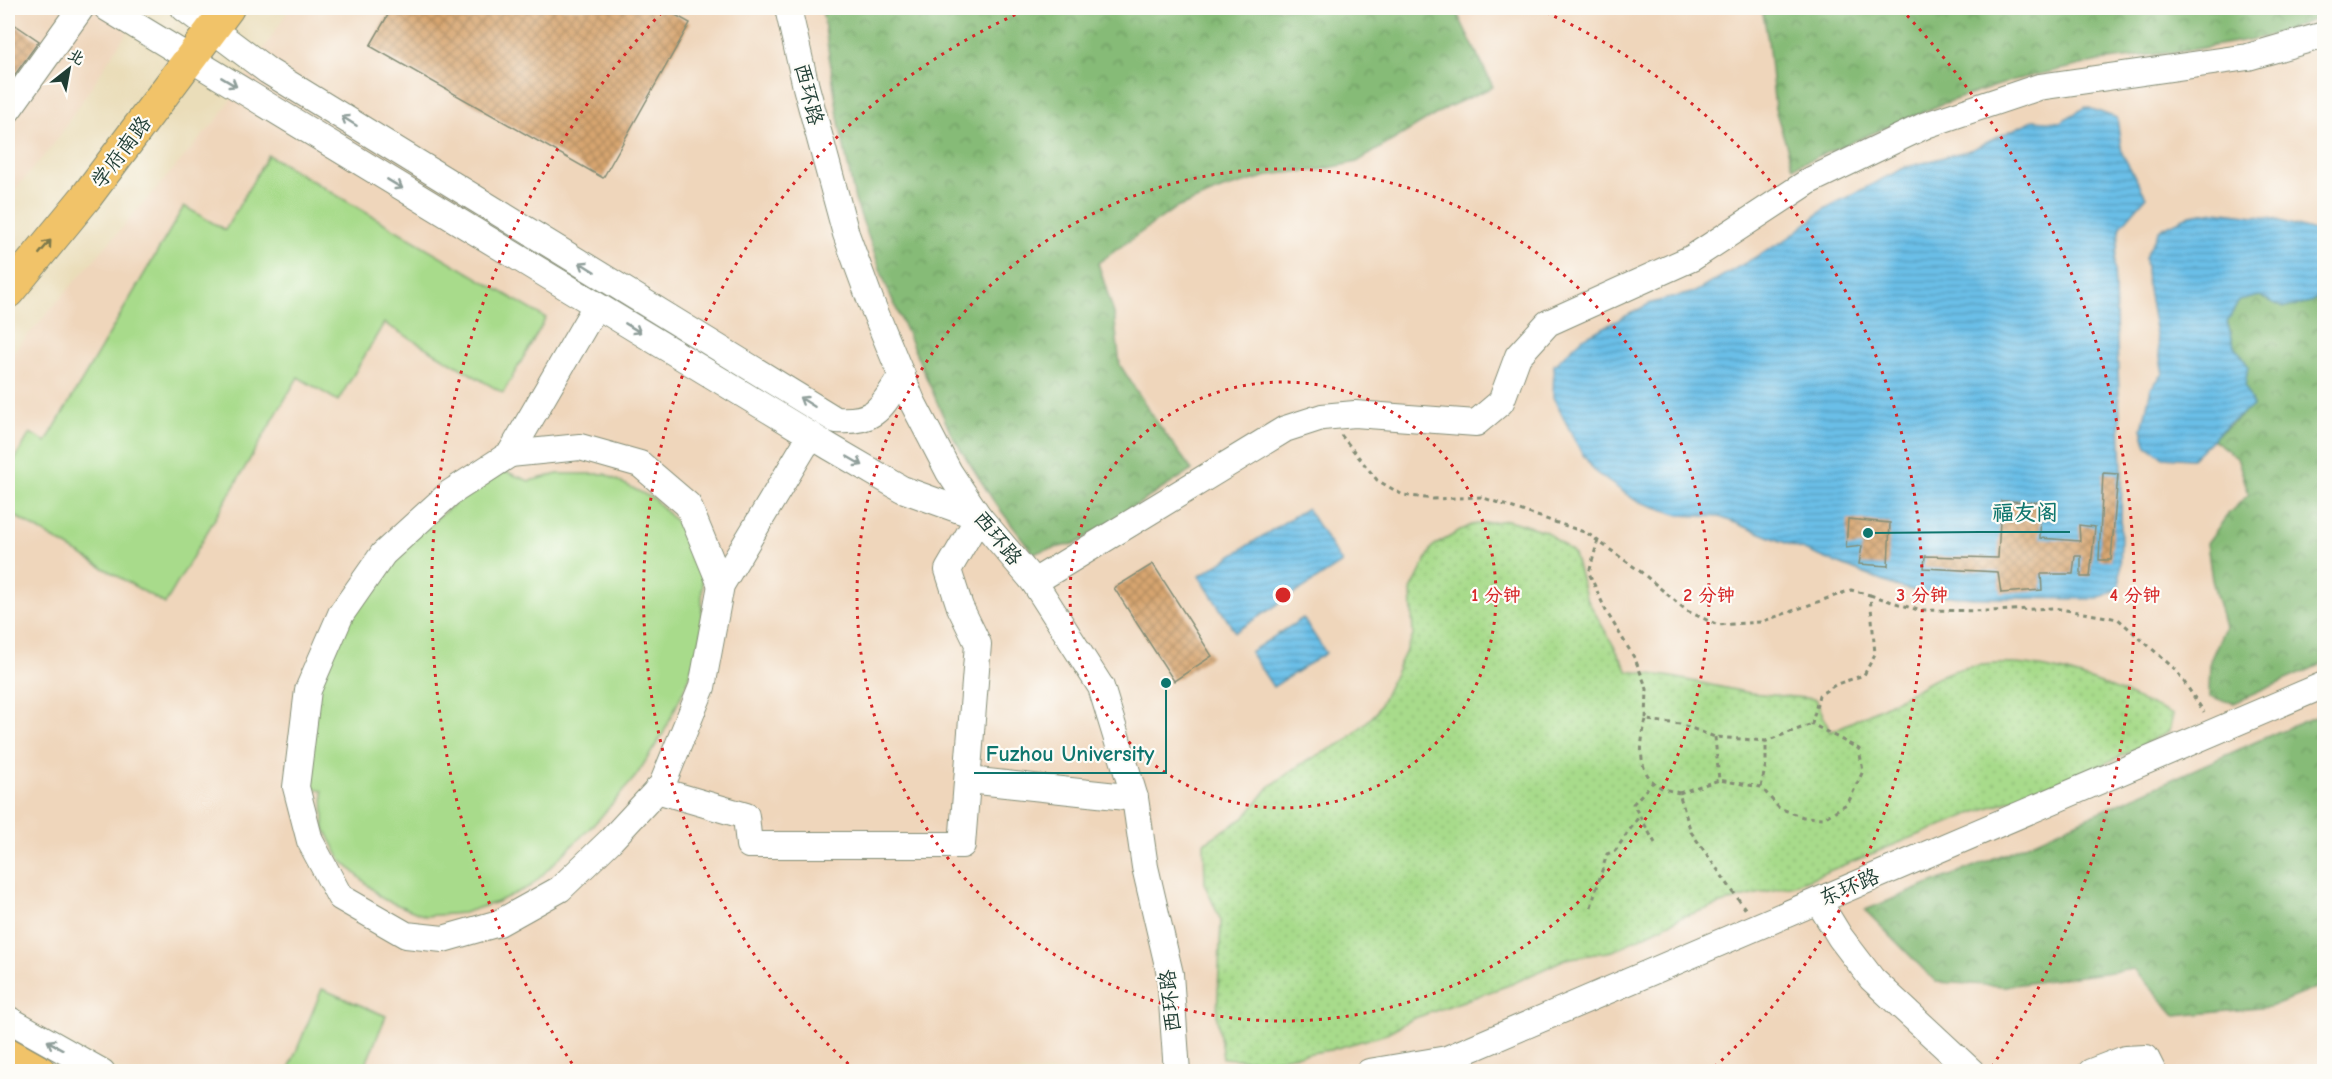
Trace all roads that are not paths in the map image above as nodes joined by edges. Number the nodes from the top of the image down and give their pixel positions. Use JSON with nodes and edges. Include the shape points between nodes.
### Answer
{"nodes":[{"id":1,"x":81,"y":8,"type":"edge"},
{"id":2,"x":107,"y":8,"type":"edge"},
{"id":3,"x":788,"y":8,"type":"edge"},
{"id":4,"x":205,"y":14,"type":"edge"},
{"id":5,"x":2325,"y":36,"type":"edge"},
{"id":6,"x":182,"y":53,"type":"junction"},
{"id":7,"x":8,"y":110,"type":"edge"},
{"id":8,"x":563,"y":252,"type":"junction"},
{"id":9,"x":8,"y":260,"type":"edge"},
{"id":10,"x":549,"y":278,"type":"junction"},
{"id":11,"x":8,"y":292,"type":"edge"},
{"id":12,"x":596,"y":306,"type":"junction"},
{"id":13,"x":902,"y":375,"type":"junction"},
{"id":14,"x":846,"y":420,"type":"junction"},
{"id":15,"x":821,"y":441,"type":"junction"},
{"id":16,"x":510,"y":454,"type":"junction"},
{"id":17,"x":979,"y":517,"type":"junction"},
{"id":18,"x":1034,"y":582,"type":"junction"},
{"id":19,"x":721,"y":585,"type":"junction"},
{"id":20,"x":2325,"y":685,"type":"edge"},
{"id":21,"x":969,"y":780,"type":"junction"},
{"id":22,"x":657,"y":790,"type":"junction"},
{"id":23,"x":1135,"y":798,"type":"junction"},
{"id":24,"x":1818,"y":901,"type":"junction"},
{"id":25,"x":8,"y":1019,"type":"edge"},
{"id":26,"x":102,"y":1071,"type":"edge"},
{"id":27,"x":1177,"y":1071,"type":"edge"},
{"id":28,"x":1369,"y":1071,"type":"edge"},
{"id":29,"x":1972,"y":1071,"type":"edge"},
{"id":30,"x":2091,"y":1071,"type":"edge"},
{"id":31,"x":2153,"y":1071,"type":"edge"}],
"edges":[{"from":1,"to":7,"type":"street"},
{"from":2,"to":6,"type":"street"},
{"from":3,"to":13,"type":"street","name":"西环路","via":[[846,234]]},
{"from":4,"to":6,"type":"main road","name":"学府南路"},
{"from":8,"to":4,"type":"street","one_way":true,"via":[[268,71]]},
{"from":5,"to":18,"type":"street","via":[[2248,57],[2039,87],[1926,125],[1811,180],[1692,258],[1548,323],[1518,356],[1502,402],[1476,423],[1355,414],[1285,429]]},
{"from":6,"to":9,"type":"main road","name":"学府南路"},
{"from":6,"to":10,"type":"street","one_way":true},
{"from":11,"to":6,"type":"main road","name":"学府南路","one_way":true,"via":[[86,197]]},
{"from":8,"to":10,"type":"street"},
{"from":14,"to":8,"type":"street","one_way":true,"via":[[836,420]]},
{"from":10,"to":12,"type":"street"},
{"from":12,"to":15,"type":"street","one_way":true},
{"from":12,"to":16,"type":"street"},
{"from":13,"to":14,"type":"street","via":[[879,410],[856,421]]},
{"from":13,"to":17,"type":"street","name":"西环路","via":[[949,472]]},
{"from":14,"to":15,"type":"street"},
{"from":15,"to":17,"type":"street","one_way":true,"via":[[902,489]]},
{"from":15,"to":19,"type":"street"},
{"from":16,"to":19,"type":"street","via":[[580,447],[640,464],[688,505]]},
{"from":16,"to":22,"type":"street","via":[[450,494],[383,554],[341,614],[308,690],[296,787],[310,841],[340,897],[406,935],[443,939],[499,923],[560,889]]},
{"from":17,"to":18,"type":"street","name":"西环路"},
{"from":17,"to":21,"type":"street","via":[[948,570],[978,644]]},
{"from":18,"to":23,"type":"street","name":"西环路","via":[[1101,687]]},
{"from":19,"to":22,"type":"street","via":[[702,687]]},
{"from":20,"to":24,"type":"street","name":"东环路"},
{"from":21,"to":22,"type":"street","via":[[962,845],[748,845],[746,816]]},
{"from":21,"to":23,"type":"street"},
{"from":23,"to":27,"type":"street","name":"西环路","via":[[1145,867],[1170,974]]},
{"from":24,"to":28,"type":"street","name":"东环路","via":[[1447,1059]]},
{"from":24,"to":29,"type":"street","via":[[1872,979]]},
{"from":26,"to":25,"type":"street","one_way":true},
{"from":30,"to":31,"type":"street","via":[[2124,1059],[2146,1058]]}]}
